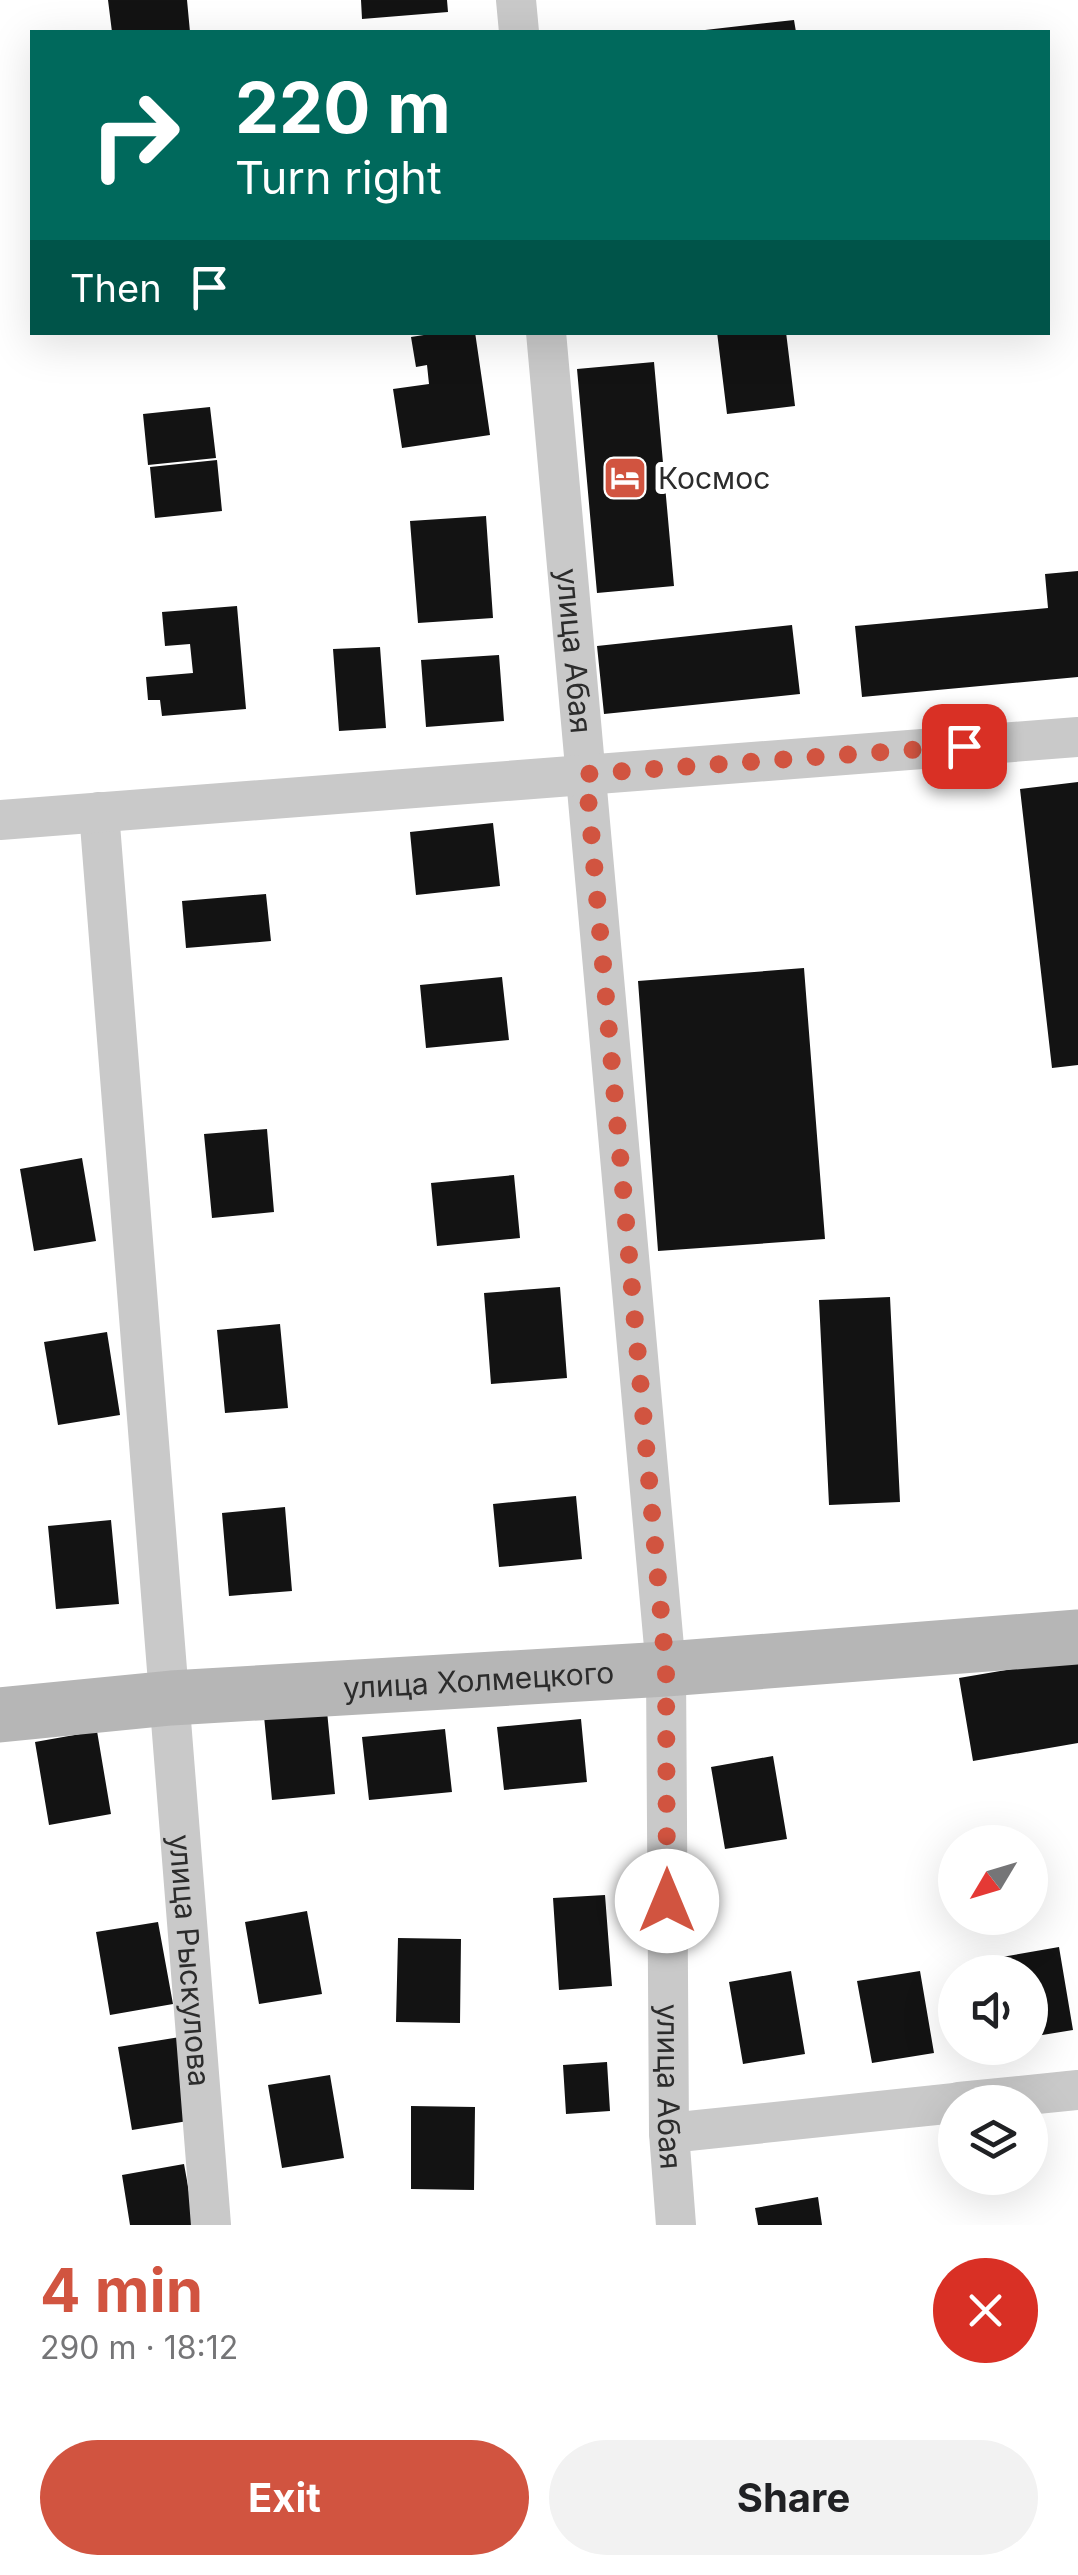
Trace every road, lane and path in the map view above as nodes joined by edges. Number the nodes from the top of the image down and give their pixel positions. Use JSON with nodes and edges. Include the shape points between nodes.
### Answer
{"nodes":[{"id":1,"x":516,"y":0,"type":"edge"},
{"id":2,"x":518,"y":30,"type":"edge"},
{"id":3,"x":546,"y":335,"type":"edge"},
{"id":4,"x":1078,"y":737,"type":"edge"},
{"id":5,"x":586,"y":774,"type":"junction"},
{"id":6,"x":99,"y":812,"type":"junction"},
{"id":7,"x":0,"y":820,"type":"edge"},
{"id":8,"x":1078,"y":1638,"type":"edge"},
{"id":9,"x":666,"y":1669,"type":"junction"},
{"id":10,"x":171,"y":1698,"type":"junction"},
{"id":11,"x":0,"y":1715,"type":"edge"},
{"id":12,"x":1078,"y":2090,"type":"edge"},
{"id":13,"x":1048,"y":2093,"type":"edge"},
{"id":14,"x":938,"y":2105,"type":"edge"},
{"id":15,"x":668,"y":2133,"type":"junction"},
{"id":16,"x":211,"y":2225,"type":"edge"},
{"id":17,"x":676,"y":2225,"type":"edge"}],
"edges":[{"from":1,"to":2,"type":"street"},
{"from":3,"to":5,"type":"street","name":"улица Абая"},
{"from":4,"to":5,"type":"street"},
{"from":5,"to":6,"type":"street"},
{"from":5,"to":9,"type":"street","name":"улица Абая"},
{"from":6,"to":7,"type":"street"},
{"from":6,"to":10,"type":"street","name":"улица Рыскулова"},
{"from":8,"to":9,"type":"street","name":"улица Холмецкого"},
{"from":9,"to":10,"type":"street","name":"улица Холмецкого"},
{"from":9,"to":15,"type":"street","name":"улица Абая"},
{"from":10,"to":11,"type":"street","name":"улица Холмецкого"},
{"from":10,"to":16,"type":"street","name":"улица Рыскулова"},
{"from":12,"to":13,"type":"street"},
{"from":14,"to":15,"type":"street"},
{"from":15,"to":17,"type":"street","name":"улица Абая"}]}
